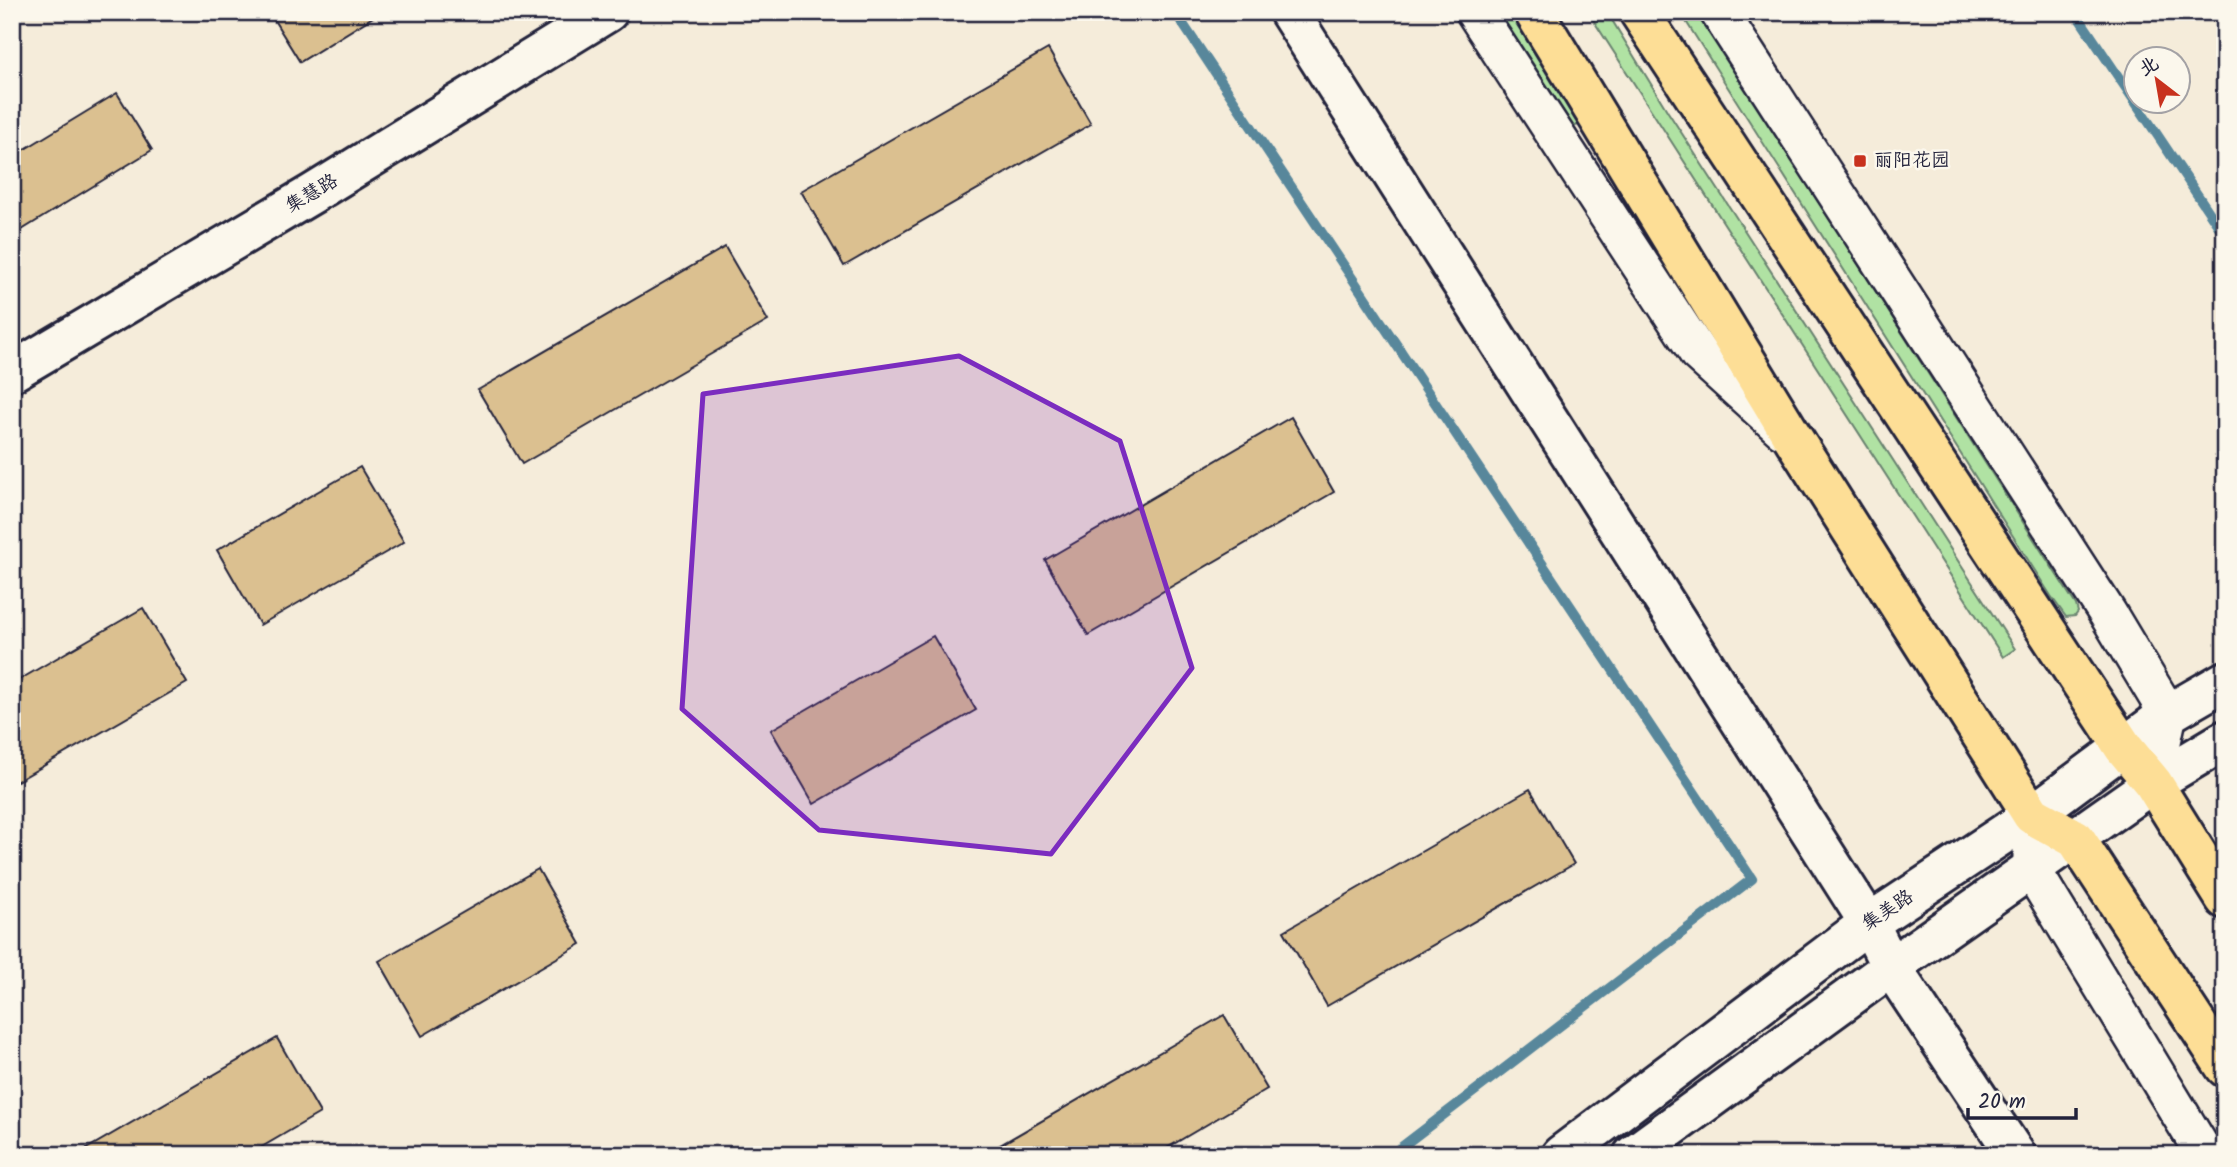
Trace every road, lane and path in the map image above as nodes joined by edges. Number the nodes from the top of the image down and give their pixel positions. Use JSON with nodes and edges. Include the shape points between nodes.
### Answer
{"nodes":[{"id":1,"x":608,"y":12,"type":"edge"},
{"id":2,"x":1289,"y":12,"type":"edge"},
{"id":3,"x":1475,"y":12,"type":"edge"},
{"id":4,"x":1534,"y":12,"type":"edge"},
{"id":5,"x":1639,"y":12,"type":"edge"},
{"id":6,"x":1719,"y":12,"type":"edge"},
{"id":7,"x":12,"y":372,"type":"edge"},
{"id":8,"x":1795,"y":440,"type":"junction"},
{"id":9,"x":2225,"y":681,"type":"edge"},
{"id":10,"x":2168,"y":714,"type":"junction"},
{"id":11,"x":2225,"y":740,"type":"edge"},
{"id":12,"x":2124,"y":748,"type":"junction"},
{"id":13,"x":2153,"y":783,"type":"junction"},
{"id":14,"x":2032,"y":816,"type":"junction"},
{"id":15,"x":2076,"y":839,"type":"junction"},
{"id":16,"x":2032,"y":870,"type":"junction"},
{"id":17,"x":2225,"y":899,"type":"edge"},
{"id":18,"x":1869,"y":923,"type":"junction"},
{"id":19,"x":1891,"y":967,"type":"junction"},
{"id":20,"x":2225,"y":1067,"type":"edge"},
{"id":21,"x":1561,"y":1155,"type":"edge"},
{"id":22,"x":1633,"y":1155,"type":"edge"},
{"id":23,"x":2016,"y":1155,"type":"edge"},
{"id":24,"x":2205,"y":1155,"type":"edge"}],
"edges":[{"from":1,"to":7,"type":"street","name":"集慧路"},
{"from":2,"to":18,"type":"street"},
{"from":3,"to":8,"type":"street","via":[[1698,354]]},
{"from":4,"to":8,"type":"highway"},
{"from":5,"to":12,"type":"highway"},
{"from":6,"to":10,"type":"street"},
{"from":8,"to":14,"type":"highway"},
{"from":9,"to":10,"type":"street","name":"集美路"},
{"from":10,"to":12,"type":"street","name":"集美路"},
{"from":10,"to":13,"type":"street"},
{"from":11,"to":13,"type":"street"},
{"from":12,"to":13,"type":"highway"},
{"from":12,"to":14,"type":"street","name":"集美路"},
{"from":13,"to":15,"type":"street"},
{"from":13,"to":17,"type":"highway"},
{"from":14,"to":15,"type":"highway"},
{"from":14,"to":16,"type":"street"},
{"from":14,"to":18,"type":"street","name":"集美路"},
{"from":15,"to":16,"type":"street"},
{"from":15,"to":20,"type":"highway"},
{"from":16,"to":19,"type":"street"},
{"from":16,"to":24,"type":"street"},
{"from":18,"to":19,"type":"street"},
{"from":18,"to":21,"type":"street","name":"集美路"},
{"from":19,"to":22,"type":"street"},
{"from":19,"to":23,"type":"street"}]}
